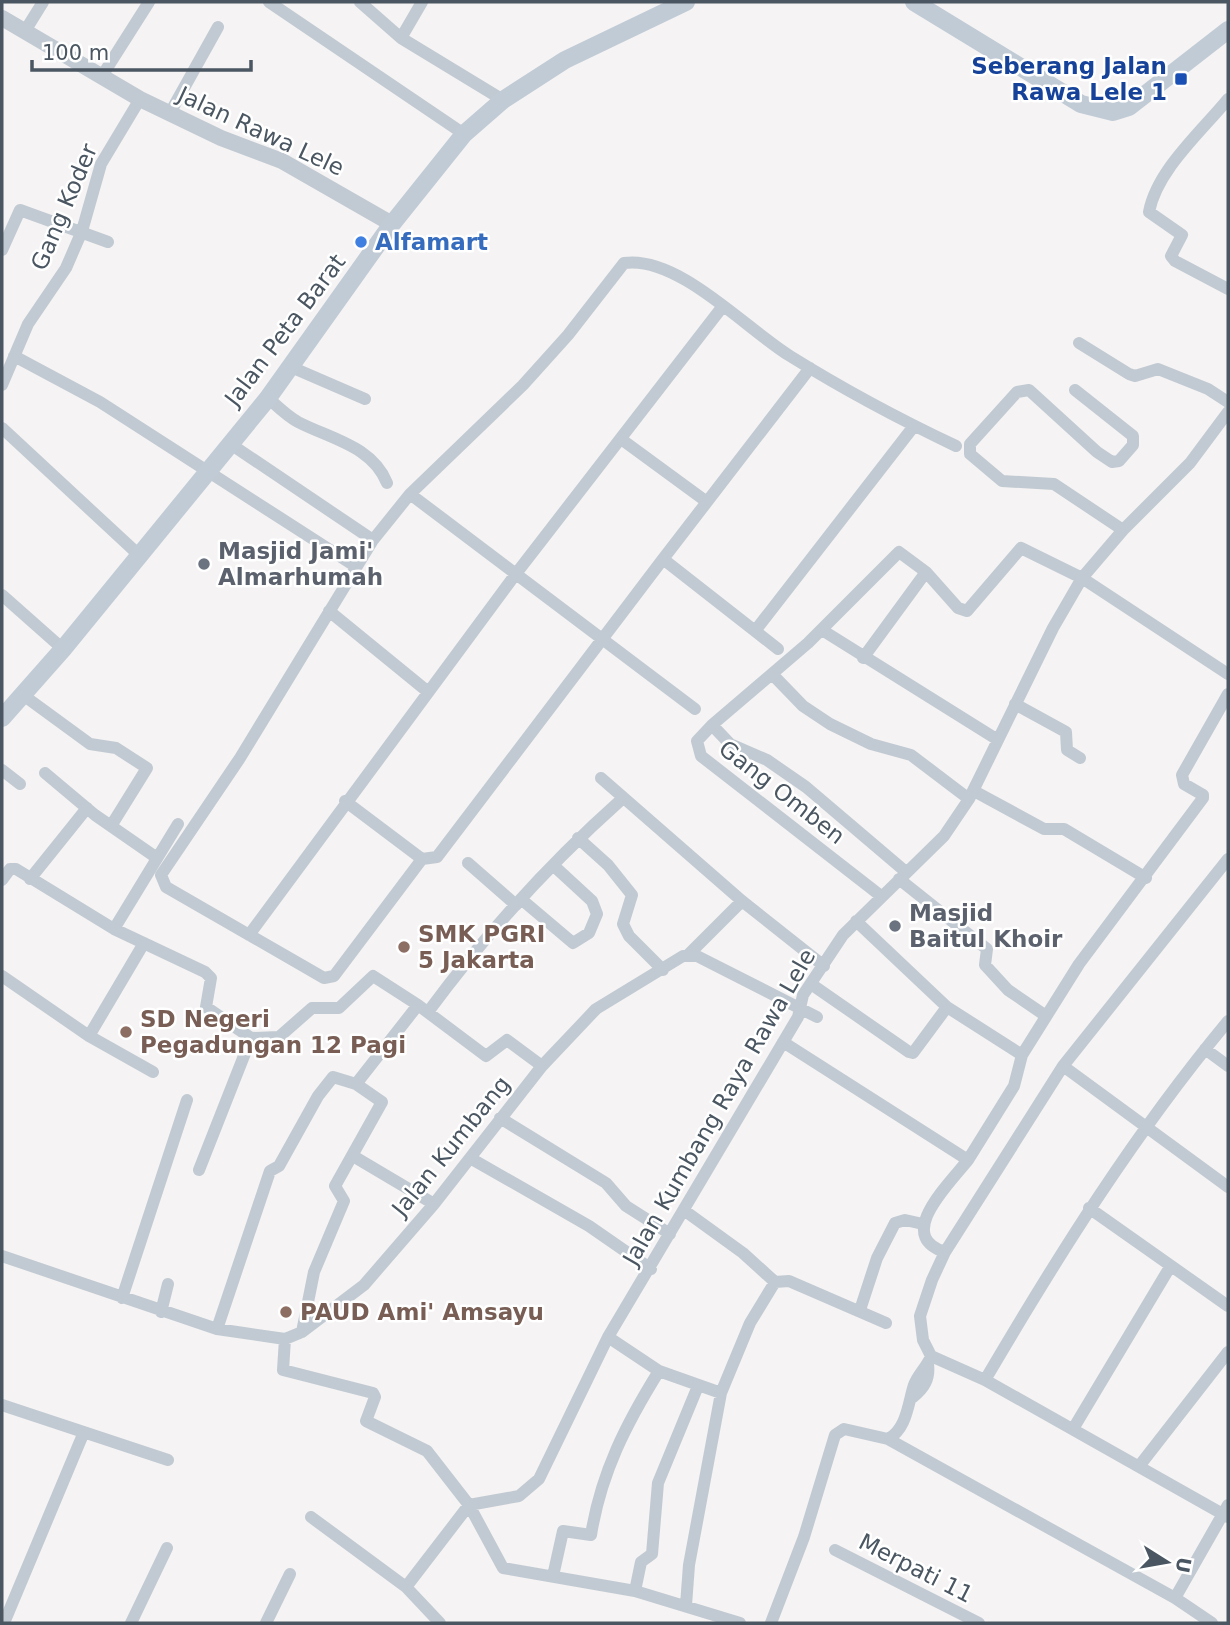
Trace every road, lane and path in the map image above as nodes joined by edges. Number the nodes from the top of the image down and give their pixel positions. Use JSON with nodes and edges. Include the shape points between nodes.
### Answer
{"nodes":[{"id":1,"x":43,"y":2,"type":"edge"},
{"id":2,"x":149,"y":2,"type":"edge"},
{"id":3,"x":269,"y":2,"type":"edge"},
{"id":4,"x":360,"y":2,"type":"edge"},
{"id":5,"x":422,"y":2,"type":"edge"},
{"id":6,"x":686,"y":2,"type":"edge"},
{"id":7,"x":914,"y":2,"type":"edge"},
{"id":8,"x":2,"y":18,"type":"edge"},
{"id":9,"x":218,"y":27,"type":"dead end"},
{"id":10,"x":25,"y":31,"type":"junction"},
{"id":11,"x":1227,"y":33,"type":"edge"},
{"id":12,"x":401,"y":37,"type":"junction"},
{"id":13,"x":102,"y":76,"type":"junction"},
{"id":14,"x":141,"y":99,"type":"junction"},
{"id":15,"x":1228,"y":99,"type":"edge"},
{"id":16,"x":503,"y":100,"type":"junction"},
{"id":17,"x":170,"y":113,"type":"junction"},
{"id":18,"x":464,"y":134,"type":"junction"},
{"id":19,"x":392,"y":224,"type":"junction"},
{"id":20,"x":82,"y":231,"type":"junction"},
{"id":21,"x":107,"y":242,"type":"dead end"},
{"id":22,"x":2,"y":250,"type":"edge"},
{"id":23,"x":1228,"y":289,"type":"edge"},
{"id":24,"x":723,"y":306,"type":"junction"},
{"id":25,"x":1079,"y":343,"type":"dead end"},
{"id":26,"x":14,"y":356,"type":"junction"},
{"id":27,"x":292,"y":367,"type":"junction"},
{"id":28,"x":5,"y":368,"type":"edge"},
{"id":29,"x":810,"y":368,"type":"junction"},
{"id":30,"x":2,"y":385,"type":"edge"},
{"id":31,"x":1075,"y":390,"type":"dead end"},
{"id":32,"x":268,"y":398,"type":"junction"},
{"id":33,"x":365,"y":399,"type":"dead end"},
{"id":34,"x":1228,"y":402,"type":"edge"},
{"id":35,"x":1228,"y":412,"type":"edge"},
{"id":36,"x":914,"y":426,"type":"junction"},
{"id":37,"x":2,"y":428,"type":"edge"},
{"id":38,"x":621,"y":439,"type":"junction"},
{"id":39,"x":229,"y":443,"type":"junction"},
{"id":40,"x":956,"y":446,"type":"dead end"},
{"id":41,"x":207,"y":470,"type":"junction"},
{"id":42,"x":387,"y":483,"type":"dead end"},
{"id":43,"x":410,"y":494,"type":"junction"},
{"id":44,"x":707,"y":502,"type":"junction"},
{"id":45,"x":1123,"y":530,"type":"junction"},
{"id":46,"x":373,"y":540,"type":"junction"},
{"id":47,"x":139,"y":555,"type":"junction"},
{"id":48,"x":663,"y":559,"type":"junction"},
{"id":49,"x":355,"y":566,"type":"junction"},
{"id":50,"x":926,"y":572,"type":"junction"},
{"id":51,"x":515,"y":575,"type":"junction"},
{"id":52,"x":1083,"y":578,"type":"junction"},
{"id":53,"x":2,"y":595,"type":"edge"},
{"id":54,"x":329,"y":611,"type":"junction"},
{"id":55,"x":822,"y":630,"type":"junction"},
{"id":56,"x":755,"y":631,"type":"junction"},
{"id":57,"x":603,"y":638,"type":"junction"},
{"id":58,"x":64,"y":649,"type":"junction"},
{"id":59,"x":778,"y":649,"type":"dead end"},
{"id":60,"x":863,"y":658,"type":"junction"},
{"id":61,"x":772,"y":674,"type":"junction"},
{"id":62,"x":1228,"y":674,"type":"edge"},
{"id":63,"x":428,"y":691,"type":"junction"},
{"id":64,"x":1228,"y":694,"type":"edge"},
{"id":65,"x":23,"y":695,"type":"junction"},
{"id":66,"x":1014,"y":704,"type":"junction"},
{"id":67,"x":695,"y":709,"type":"dead end"},
{"id":68,"x":2,"y":718,"type":"edge"},
{"id":69,"x":712,"y":725,"type":"junction"},
{"id":70,"x":998,"y":740,"type":"junction"},
{"id":71,"x":1080,"y":758,"type":"dead end"},
{"id":72,"x":2,"y":770,"type":"edge"},
{"id":73,"x":45,"y":772,"type":"dead end"},
{"id":74,"x":601,"y":778,"type":"dead end"},
{"id":75,"x":20,"y":784,"type":"dead end"},
{"id":76,"x":971,"y":795,"type":"junction"},
{"id":77,"x":622,"y":799,"type":"junction"},
{"id":78,"x":345,"y":801,"type":"junction"},
{"id":79,"x":87,"y":808,"type":"junction"},
{"id":80,"x":178,"y":824,"type":"dead end"},
{"id":81,"x":111,"y":826,"type":"junction"},
{"id":82,"x":578,"y":838,"type":"junction"},
{"id":83,"x":156,"y":858,"type":"junction"},
{"id":84,"x":422,"y":859,"type":"junction"},
{"id":85,"x":1228,"y":859,"type":"edge"},
{"id":86,"x":468,"y":863,"type":"dead end"},
{"id":87,"x":554,"y":866,"type":"junction"},
{"id":88,"x":902,"y":876,"type":"junction"},
{"id":89,"x":1146,"y":878,"type":"junction"},
{"id":90,"x":30,"y":879,"type":"junction"},
{"id":91,"x":2,"y":880,"type":"edge"},
{"id":92,"x":881,"y":896,"type":"junction"},
{"id":93,"x":742,"y":901,"type":"junction"},
{"id":94,"x":519,"y":902,"type":"junction"},
{"id":95,"x":856,"y":921,"type":"junction"},
{"id":96,"x":114,"y":929,"type":"junction"},
{"id":97,"x":248,"y":934,"type":"junction"},
{"id":98,"x":144,"y":943,"type":"junction"},
{"id":99,"x":689,"y":954,"type":"junction"},
{"id":100,"x":824,"y":966,"type":"junction"},
{"id":101,"x":663,"y":970,"type":"junction"},
{"id":102,"x":2,"y":976,"type":"edge"},
{"id":103,"x":811,"y":984,"type":"junction"},
{"id":104,"x":798,"y":1006,"type":"junction"},
{"id":105,"x":947,"y":1007,"type":"junction"},
{"id":106,"x":423,"y":1009,"type":"junction"},
{"id":107,"x":1046,"y":1016,"type":"junction"},
{"id":108,"x":817,"y":1017,"type":"dead end"},
{"id":109,"x":1228,"y":1021,"type":"edge"},
{"id":110,"x":89,"y":1036,"type":"junction"},
{"id":111,"x":251,"y":1038,"type":"junction"},
{"id":112,"x":783,"y":1042,"type":"junction"},
{"id":113,"x":1205,"y":1049,"type":"junction"},
{"id":114,"x":1022,"y":1055,"type":"junction"},
{"id":115,"x":542,"y":1066,"type":"junction"},
{"id":116,"x":1063,"y":1066,"type":"junction"},
{"id":117,"x":1228,"y":1066,"type":"edge"},
{"id":118,"x":153,"y":1072,"type":"dead end"},
{"id":119,"x":356,"y":1084,"type":"junction"},
{"id":120,"x":187,"y":1100,"type":"dead end"},
{"id":121,"x":500,"y":1118,"type":"junction"},
{"id":122,"x":1145,"y":1126,"type":"junction"},
{"id":123,"x":354,"y":1156,"type":"junction"},
{"id":124,"x":470,"y":1158,"type":"junction"},
{"id":125,"x":968,"y":1160,"type":"junction"},
{"id":126,"x":199,"y":1170,"type":"dead end"},
{"id":127,"x":1228,"y":1186,"type":"edge"},
{"id":128,"x":434,"y":1204,"type":"junction"},
{"id":129,"x":1089,"y":1208,"type":"junction"},
{"id":130,"x":685,"y":1211,"type":"junction"},
{"id":131,"x":923,"y":1224,"type":"junction"},
{"id":132,"x":670,"y":1234,"type":"junction"},
{"id":133,"x":946,"y":1252,"type":"junction"},
{"id":134,"x":2,"y":1256,"type":"edge"},
{"id":135,"x":1170,"y":1267,"type":"junction"},
{"id":136,"x":650,"y":1269,"type":"junction"},
{"id":137,"x":775,"y":1282,"type":"junction"},
{"id":138,"x":169,"y":1284,"type":"dead end"},
{"id":139,"x":122,"y":1298,"type":"junction"},
{"id":140,"x":1228,"y":1306,"type":"edge"},
{"id":141,"x":860,"y":1310,"type":"junction"},
{"id":142,"x":161,"y":1312,"type":"junction"},
{"id":143,"x":886,"y":1323,"type":"dead end"},
{"id":144,"x":217,"y":1329,"type":"junction"},
{"id":145,"x":302,"y":1332,"type":"junction"},
{"id":146,"x":608,"y":1337,"type":"junction"},
{"id":147,"x":285,"y":1339,"type":"junction"},
{"id":148,"x":1228,"y":1352,"type":"edge"},
{"id":149,"x":930,"y":1360,"type":"junction"},
{"id":150,"x":659,"y":1371,"type":"junction"},
{"id":151,"x":985,"y":1380,"type":"junction"},
{"id":152,"x":698,"y":1386,"type":"junction"},
{"id":153,"x":720,"y":1393,"type":"junction"},
{"id":154,"x":2,"y":1405,"type":"edge"},
{"id":155,"x":1073,"y":1429,"type":"junction"},
{"id":156,"x":84,"y":1433,"type":"junction"},
{"id":157,"x":888,"y":1439,"type":"junction"},
{"id":158,"x":168,"y":1460,"type":"dead end"},
{"id":159,"x":1140,"y":1465,"type":"junction"},
{"id":160,"x":469,"y":1506,"type":"junction"},
{"id":161,"x":1226,"y":1512,"type":"edge"},
{"id":162,"x":311,"y":1517,"type":"dead end"},
{"id":163,"x":167,"y":1548,"type":"dead end"},
{"id":164,"x":835,"y":1550,"type":"dead end"},
{"id":165,"x":289,"y":1574,"type":"dead end"},
{"id":166,"x":553,"y":1576,"type":"junction"},
{"id":167,"x":406,"y":1587,"type":"junction"},
{"id":168,"x":635,"y":1591,"type":"junction"},
{"id":169,"x":1175,"y":1598,"type":"junction"},
{"id":170,"x":686,"y":1605,"type":"junction"},
{"id":171,"x":4,"y":1623,"type":"edge"},
{"id":172,"x":131,"y":1623,"type":"edge"},
{"id":173,"x":266,"y":1623,"type":"edge"},
{"id":174,"x":440,"y":1623,"type":"edge"},
{"id":175,"x":740,"y":1623,"type":"edge"},
{"id":176,"x":771,"y":1623,"type":"edge"},
{"id":177,"x":977,"y":1623,"type":"edge"},
{"id":178,"x":1212,"y":1623,"type":"edge"}],
"edges":[{"from":1,"to":10,"type":"street"},
{"from":2,"to":13,"type":"street"},
{"from":3,"to":18,"type":"street"},
{"from":4,"to":12,"type":"street"},
{"from":5,"to":12,"type":"street"},
{"from":6,"to":16,"type":"main road","name":"Jalan Peta Barat","via":[[565,60]]},
{"from":7,"to":11,"type":"main road","via":[[1082,104],[1114,112],[1129,107]]},
{"from":8,"to":10,"type":"street","name":"Jalan Rawa Lele"},
{"from":9,"to":17,"type":"street"},
{"from":10,"to":13,"type":"street","name":"Jalan Rawa Lele"},
{"from":12,"to":16,"type":"street"},
{"from":13,"to":14,"type":"street","name":"Jalan Rawa Lele"},
{"from":14,"to":17,"type":"street","name":"Jalan Rawa Lele"},
{"from":14,"to":20,"type":"street","name":"Gang Koder","via":[[101,164]]},
{"from":15,"to":23,"type":"street","via":[[1152,195],[1149,212],[1182,235],[1171,256],[1175,261]]},
{"from":16,"to":18,"type":"main road","name":"Jalan Peta Barat"},
{"from":17,"to":19,"type":"street","name":"Jalan Rawa Lele","via":[[282,161]]},
{"from":18,"to":19,"type":"main road","name":"Jalan Peta Barat"},
{"from":19,"to":27,"type":"main road","name":"Jalan Peta Barat"},
{"from":20,"to":21,"type":"street"},
{"from":20,"to":22,"type":"street","via":[[20,211]]},
{"from":20,"to":26,"type":"street","name":"Gang Koder","via":[[66,268],[28,324]]},
{"from":24,"to":29,"type":"street"},
{"from":24,"to":38,"type":"street"},
{"from":24,"to":43,"type":"street","via":[[650,264],[624,263],[569,335],[523,385]]},
{"from":25,"to":34,"type":"street","via":[[1129,374],[1158,369]]},
{"from":26,"to":28,"type":"street","name":"Gang Koder"},
{"from":26,"to":41,"type":"street","via":[[100,402]]},
{"from":27,"to":32,"type":"main road","name":"Jalan Peta Barat"},
{"from":27,"to":33,"type":"street"},
{"from":28,"to":30,"type":"street","name":"Gang Koder"},
{"from":29,"to":36,"type":"street"},
{"from":29,"to":44,"type":"street"},
{"from":31,"to":45,"type":"street","via":[[1133,436],[1133,445],[1119,461],[1112,462],[1097,452],[1028,390],[1017,392],[970,444],[970,454],[1002,481],[1054,484]]},
{"from":32,"to":39,"type":"main road","name":"Jalan Peta Barat"},
{"from":32,"to":42,"type":"street","via":[[296,421],[342,440],[376,462]]},
{"from":35,"to":45,"type":"street","name":"Jalan Kumbang Raya Rawa Lele","via":[[1190,463]]},
{"from":36,"to":40,"type":"street"},
{"from":36,"to":56,"type":"street"},
{"from":37,"to":47,"type":"street"},
{"from":38,"to":44,"type":"street"},
{"from":38,"to":51,"type":"street"},
{"from":39,"to":41,"type":"main road","name":"Jalan Peta Barat"},
{"from":39,"to":46,"type":"street"},
{"from":41,"to":47,"type":"main road","name":"Jalan Peta Barat"},
{"from":41,"to":49,"type":"street"},
{"from":43,"to":46,"type":"street"},
{"from":43,"to":51,"type":"street"},
{"from":44,"to":48,"type":"street"},
{"from":45,"to":52,"type":"street","name":"Jalan Kumbang Raya Rawa Lele"},
{"from":46,"to":49,"type":"street"},
{"from":47,"to":58,"type":"main road","name":"Jalan Peta Barat"},
{"from":48,"to":56,"type":"street"},
{"from":48,"to":57,"type":"street"},
{"from":49,"to":54,"type":"street"},
{"from":50,"to":52,"type":"street","via":[[958,608],[968,611],[1021,548]]},
{"from":50,"to":55,"type":"street","name":"Gang Omben","via":[[899,552]]},
{"from":50,"to":60,"type":"street"},
{"from":51,"to":57,"type":"street"},
{"from":51,"to":63,"type":"street"},
{"from":52,"to":62,"type":"street"},
{"from":52,"to":66,"type":"street","name":"Jalan Kumbang Raya Rawa Lele"},
{"from":53,"to":58,"type":"street"},
{"from":54,"to":63,"type":"street"},
{"from":54,"to":97,"type":"street","via":[[240,758],[161,875],[166,887]]},
{"from":55,"to":60,"type":"street"},
{"from":55,"to":61,"type":"street","name":"Gang Omben"},
{"from":56,"to":59,"type":"street"},
{"from":57,"to":67,"type":"street"},
{"from":57,"to":84,"type":"street","via":[[437,857]]},
{"from":58,"to":65,"type":"main road","name":"Jalan Peta Barat"},
{"from":60,"to":70,"type":"street"},
{"from":61,"to":69,"type":"street","name":"Gang Omben"},
{"from":61,"to":76,"type":"street","via":[[803,706],[830,724],[871,744],[911,755]]},
{"from":63,"to":78,"type":"street"},
{"from":64,"to":89,"type":"street","via":[[1182,775],[1184,784],[1203,798]]},
{"from":65,"to":68,"type":"main road","name":"Jalan Peta Barat"},
{"from":65,"to":81,"type":"street","via":[[89,744],[116,748],[147,768]]},
{"from":66,"to":70,"type":"street","name":"Jalan Kumbang Raya Rawa Lele"},
{"from":66,"to":71,"type":"street","via":[[1066,732],[1067,750]]},
{"from":69,"to":88,"type":"street","via":[[730,744],[767,760],[806,787]]},
{"from":69,"to":92,"type":"street","name":"Gang Omben","via":[[697,741],[701,756]]},
{"from":70,"to":76,"type":"street","name":"Jalan Kumbang Raya Rawa Lele"},
{"from":72,"to":75,"type":"street"},
{"from":73,"to":79,"type":"street"},
{"from":74,"to":77,"type":"street"},
{"from":76,"to":88,"type":"street","name":"Jalan Kumbang Raya Rawa Lele","via":[[944,836]]},
{"from":76,"to":89,"type":"street","via":[[1044,829],[1064,829]]},
{"from":77,"to":82,"type":"street"},
{"from":77,"to":93,"type":"street"},
{"from":78,"to":84,"type":"street"},
{"from":78,"to":97,"type":"street"},
{"from":79,"to":81,"type":"street"},
{"from":79,"to":90,"type":"street"},
{"from":80,"to":83,"type":"street"},
{"from":81,"to":83,"type":"street"},
{"from":82,"to":87,"type":"street"},
{"from":82,"to":101,"type":"street","via":[[632,895],[623,924]]},
{"from":83,"to":96,"type":"street"},
{"from":84,"to":97,"type":"street","via":[[334,976],[324,978]]},
{"from":85,"to":116,"type":"street"},
{"from":86,"to":94,"type":"street"},
{"from":87,"to":94,"type":"street"},
{"from":87,"to":94,"type":"street","via":[[592,901],[597,914],[589,933],[573,943]]},
{"from":88,"to":92,"type":"street","name":"Jalan Kumbang Raya Rawa Lele"},
{"from":88,"to":107,"type":"street","via":[[953,925],[985,946],[986,968],[994,979]]},
{"from":89,"to":107,"type":"street","via":[[1079,964]]},
{"from":90,"to":91,"type":"street","via":[[13,868]]},
{"from":90,"to":96,"type":"street"},
{"from":92,"to":95,"type":"street","name":"Jalan Kumbang Raya Rawa Lele"},
{"from":93,"to":99,"type":"street","name":"Jalan Kumbang"},
{"from":93,"to":100,"type":"street"},
{"from":94,"to":106,"type":"street"},
{"from":95,"to":100,"type":"street","name":"Jalan Kumbang Raya Rawa Lele"},
{"from":95,"to":105,"type":"street"},
{"from":96,"to":98,"type":"street"},
{"from":98,"to":110,"type":"street"},
{"from":98,"to":111,"type":"street","via":[[205,972],[211,978],[206,1007]]},
{"from":99,"to":101,"type":"street","name":"Jalan Kumbang"},
{"from":99,"to":104,"type":"street"},
{"from":100,"to":103,"type":"street","name":"Jalan Kumbang Raya Rawa Lele"},
{"from":101,"to":115,"type":"street","name":"Jalan Kumbang","via":[[596,1009]]},
{"from":102,"to":110,"type":"street"},
{"from":103,"to":104,"type":"street","name":"Jalan Kumbang Raya Rawa Lele"},
{"from":103,"to":105,"type":"street","via":[[913,1053]]},
{"from":104,"to":108,"type":"street"},
{"from":104,"to":112,"type":"street","name":"Jalan Kumbang Raya Rawa Lele","via":[[798,1017]]},
{"from":105,"to":114,"type":"street"},
{"from":106,"to":111,"type":"street","via":[[373,976],[339,1009],[312,1008],[279,1037]]},
{"from":106,"to":115,"type":"street","via":[[486,1056],[507,1040]]},
{"from":106,"to":119,"type":"street"},
{"from":107,"to":114,"type":"street"},
{"from":109,"to":113,"type":"street"},
{"from":110,"to":118,"type":"street"},
{"from":111,"to":126,"type":"street"},
{"from":112,"to":125,"type":"street"},
{"from":112,"to":130,"type":"street","name":"Jalan Kumbang Raya Rawa Lele"},
{"from":113,"to":117,"type":"street"},
{"from":113,"to":122,"type":"street"},
{"from":114,"to":125,"type":"street","via":[[1013,1086]]},
{"from":115,"to":121,"type":"street","name":"Jalan Kumbang"},
{"from":116,"to":122,"type":"street"},
{"from":116,"to":133,"type":"street"},
{"from":119,"to":123,"type":"street","via":[[382,1102]]},
{"from":119,"to":144,"type":"street","via":[[333,1077],[279,1166],[270,1171]]},
{"from":120,"to":139,"type":"street"},
{"from":121,"to":124,"type":"street","name":"Jalan Kumbang"},
{"from":121,"to":132,"type":"street","via":[[606,1183],[626,1206]]},
{"from":122,"to":127,"type":"street"},
{"from":122,"to":129,"type":"street"},
{"from":123,"to":128,"type":"street"},
{"from":123,"to":145,"type":"street","via":[[335,1186],[344,1201],[314,1272]]},
{"from":124,"to":128,"type":"street","name":"Jalan Kumbang"},
{"from":124,"to":136,"type":"street","via":[[589,1226]]},
{"from":125,"to":131,"type":"street"},
{"from":128,"to":145,"type":"street","name":"Jalan Kumbang","via":[[364,1285]]},
{"from":129,"to":135,"type":"street"},
{"from":129,"to":151,"type":"street"},
{"from":130,"to":132,"type":"street","name":"Jalan Kumbang Raya Rawa Lele"},
{"from":130,"to":137,"type":"street"},
{"from":131,"to":133,"type":"street","via":[[924,1237],[934,1249]]},
{"from":131,"to":141,"type":"street","via":[[895,1223],[877,1258]]},
{"from":132,"to":136,"type":"street","name":"Jalan Kumbang Raya Rawa Lele"},
{"from":133,"to":149,"type":"street","via":[[920,1316]]},
{"from":134,"to":139,"type":"street"},
{"from":135,"to":140,"type":"street"},
{"from":135,"to":155,"type":"street"},
{"from":136,"to":146,"type":"street","name":"Jalan Kumbang Raya Rawa Lele"},
{"from":137,"to":141,"type":"street","via":[[789,1281]]},
{"from":137,"to":153,"type":"street","via":[[750,1323]]},
{"from":138,"to":142,"type":"street"},
{"from":139,"to":142,"type":"street"},
{"from":141,"to":143,"type":"street"},
{"from":142,"to":144,"type":"street"},
{"from":144,"to":147,"type":"street"},
{"from":145,"to":147,"type":"street","name":"Jalan Kumbang"},
{"from":146,"to":150,"type":"street"},
{"from":146,"to":160,"type":"street","name":"Jalan Kumbang Raya Rawa Lele","via":[[539,1479],[519,1496]]},
{"from":147,"to":160,"type":"street","via":[[283,1370],[373,1393],[366,1421],[427,1451]]},
{"from":148,"to":159,"type":"street"},
{"from":149,"to":151,"type":"street"},
{"from":149,"to":157,"type":"street","via":[[914,1387],[900,1430]]},
{"from":150,"to":152,"type":"street"},
{"from":150,"to":166,"type":"street","via":[[627,1422],[597,1499],[591,1535],[563,1531]]},
{"from":151,"to":155,"type":"street"},
{"from":152,"to":153,"type":"street"},
{"from":152,"to":168,"type":"street","via":[[658,1483],[652,1554],[641,1562]]},
{"from":153,"to":170,"type":"street"},
{"from":154,"to":156,"type":"street"},
{"from":155,"to":159,"type":"street"},
{"from":156,"to":158,"type":"street"},
{"from":156,"to":171,"type":"street"},
{"from":157,"to":169,"type":"street"},
{"from":157,"to":176,"type":"street","via":[[844,1429],[835,1435]]},
{"from":159,"to":161,"type":"street"},
{"from":160,"to":166,"type":"street","via":[[503,1568]]},
{"from":160,"to":167,"type":"street"},
{"from":161,"to":169,"type":"street"},
{"from":162,"to":167,"type":"street"},
{"from":163,"to":172,"type":"street"},
{"from":164,"to":177,"type":"street","name":"Merpati 11"},
{"from":165,"to":173,"type":"street"},
{"from":166,"to":168,"type":"street"},
{"from":167,"to":174,"type":"street"},
{"from":168,"to":170,"type":"street"},
{"from":169,"to":178,"type":"street"},
{"from":170,"to":175,"type":"street"}]}
